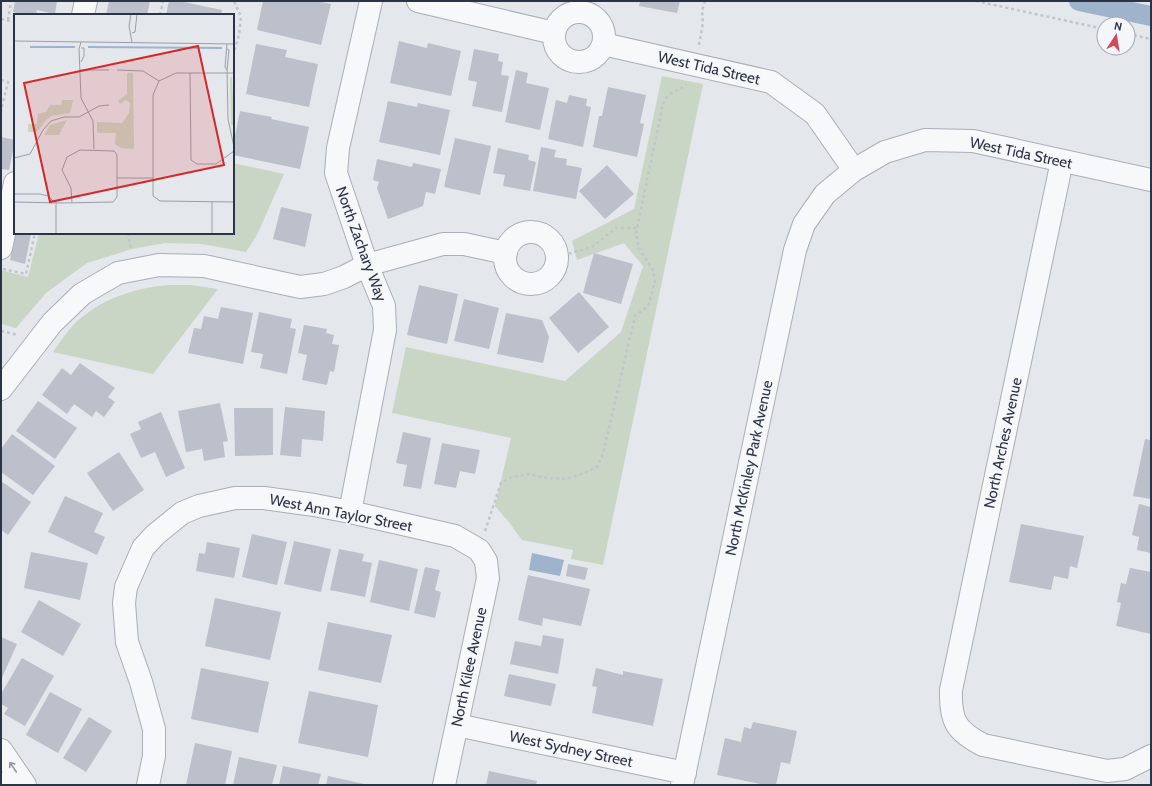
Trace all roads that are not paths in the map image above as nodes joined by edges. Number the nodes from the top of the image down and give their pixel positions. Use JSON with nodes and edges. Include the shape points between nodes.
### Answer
{"nodes":[{"id":1,"x":86,"y":1,"type":"edge"},
{"id":2,"x":371,"y":1,"type":"edge"},
{"id":3,"x":418,"y":1,"type":"edge"},
{"id":4,"x":83,"y":14,"type":"edge"},
{"id":5,"x":554,"y":33,"type":"junction"},
{"id":6,"x":603,"y":44,"type":"junction"},
{"id":7,"x":1062,"y":161,"type":"junction"},
{"id":8,"x":854,"y":170,"type":"junction"},
{"id":9,"x":1151,"y":180,"type":"edge"},
{"id":10,"x":14,"y":188,"type":"edge"},
{"id":11,"x":1,"y":248,"type":"edge"},
{"id":12,"x":506,"y":253,"type":"junction"},
{"id":13,"x":367,"y":265,"type":"junction"},
{"id":14,"x":1,"y":389,"type":"edge"},
{"id":15,"x":350,"y":512,"type":"junction"},
{"id":16,"x":478,"y":550,"type":"joint"},
{"id":17,"x":457,"y":725,"type":"junction"},
{"id":18,"x":1,"y":750,"type":"edge"},
{"id":19,"x":1151,"y":756,"type":"edge"},
{"id":20,"x":683,"y":779,"type":"edge"},
{"id":21,"x":1,"y":783,"type":"edge"},
{"id":22,"x":8,"y":785,"type":"edge"},
{"id":23,"x":25,"y":785,"type":"edge"},
{"id":24,"x":148,"y":785,"type":"edge"},
{"id":25,"x":444,"y":785,"type":"edge"}],
"edges":[{"from":1,"to":4,"type":"street"},
{"from":2,"to":13,"type":"street","name":"North Zachary Way","via":[[338,148],[336,173]]},
{"from":3,"to":5,"type":"street"},
{"from":5,"to":6,"type":"street","via":[[556,49],[562,56],[577,62],[593,58]]},
{"from":5,"to":6,"type":"street","via":[[561,18],[568,14],[584,12],[600,24],[604,36]]},
{"from":6,"to":8,"type":"street","name":"West Tida Street","via":[[771,82],[815,114]]},
{"from":7,"to":8,"type":"street","name":"West Tida Street","via":[[973,141],[925,140],[885,152]]},
{"from":7,"to":9,"type":"street","name":"West Tida Street"},
{"from":7,"to":19,"type":"street","name":"North Arches Avenue","via":[[951,690],[950,707],[956,724],[968,737],[983,745],[1107,771],[1125,769]]},
{"from":8,"to":20,"type":"street","name":"North McKinley Park Avenue","via":[[825,194],[804,224],[795,250]]},
{"from":10,"to":11,"type":"street"},
{"from":12,"to":12,"type":"street","via":[[514,238],[529,232],[538,233],[546,236],[556,249],[556,266],[545,280],[529,284],[520,282],[510,273],[505,262]]},
{"from":12,"to":13,"type":"street","via":[[471,245],[443,244]]},
{"from":13,"to":14,"type":"street","via":[[324,284],[300,287],[204,266],[159,265],[118,274],[82,294],[57,318]]},
{"from":13,"to":15,"type":"street","name":"North Zachary Way","via":[[384,306],[385,330]]},
{"from":15,"to":16,"type":"street","name":"West Ann Taylor Street","via":[[455,536]]},
{"from":15,"to":24,"type":"street","name":"West Ann Taylor Street","via":[[264,498],[235,498],[199,506],[182,513],[143,548],[126,587],[124,603],[127,642],[154,729],[154,756]]},
{"from":16,"to":17,"type":"street","name":"North Kilee Avenue","via":[[486,562],[488,578]]},
{"from":17,"to":20,"type":"street","name":"West Sydney Street"},
{"from":17,"to":25,"type":"street","name":"North Kilee Avenue"},
{"from":23,"to":18,"type":"street","one_way":true},
{"from":21,"to":22,"type":"street"}]}
